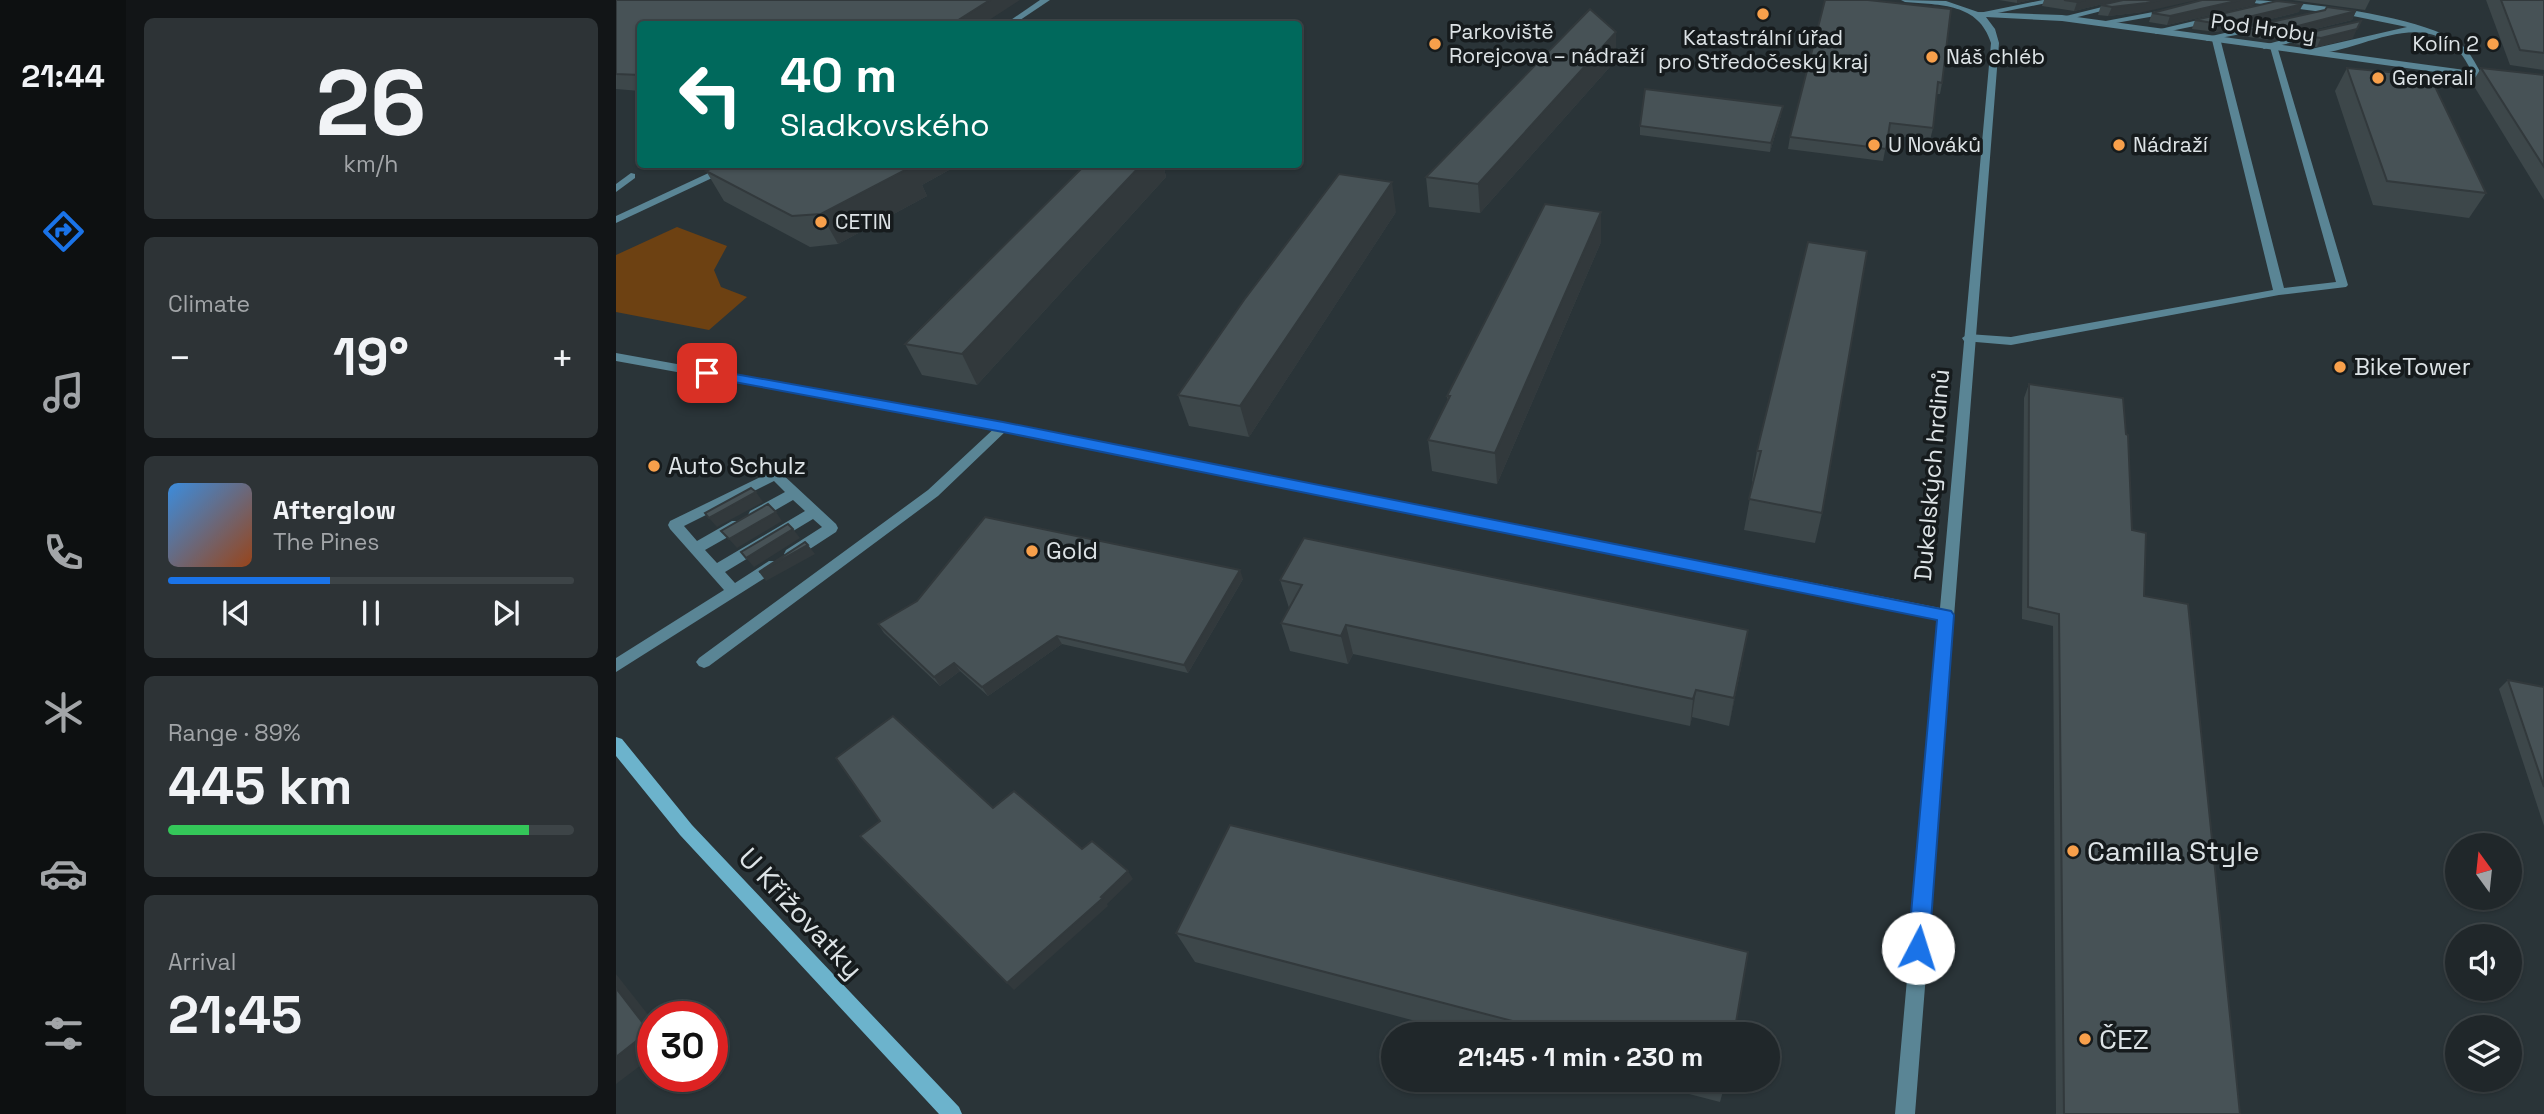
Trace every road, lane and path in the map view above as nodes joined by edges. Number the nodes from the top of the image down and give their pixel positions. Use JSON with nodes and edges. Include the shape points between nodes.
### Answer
{"nodes":[{"id":1,"x":1046,"y":0,"type":"edge"},
{"id":2,"x":1905,"y":0,"type":"edge"},
{"id":3,"x":1948,"y":0,"type":"edge"},
{"id":4,"x":2020,"y":0,"type":"edge"},
{"id":5,"x":2057,"y":0,"type":"edge"},
{"id":6,"x":2141,"y":0,"type":"edge"},
{"id":7,"x":2246,"y":0,"type":"edge"},
{"id":8,"x":1934,"y":3,"type":"junction"},
{"id":9,"x":2277,"y":5,"type":"junction"},
{"id":10,"x":2180,"y":9,"type":"edge"},
{"id":11,"x":2252,"y":10,"type":"edge"},
{"id":12,"x":2325,"y":12,"type":"junction"},
{"id":13,"x":1978,"y":14,"type":"junction"},
{"id":14,"x":2062,"y":18,"type":"junction"},
{"id":15,"x":2301,"y":18,"type":"edge"},
{"id":16,"x":2215,"y":19,"type":"edge"},
{"id":17,"x":2375,"y":19,"type":"junction"},
{"id":18,"x":1014,"y":21,"type":"edge"},
{"id":19,"x":2099,"y":23,"type":"junction"},
{"id":20,"x":2351,"y":25,"type":"edge"},
{"id":21,"x":2265,"y":26,"type":"edge"},
{"id":22,"x":2416,"y":28,"type":"junction"},
{"id":23,"x":2157,"y":31,"type":"junction"},
{"id":24,"x":2327,"y":31,"type":"edge"},
{"id":25,"x":2212,"y":39,"type":"junction"},
{"id":26,"x":2268,"y":47,"type":"junction"},
{"id":27,"x":2310,"y":52,"type":"junction"},
{"id":28,"x":2479,"y":76,"type":"junction"},
{"id":29,"x":2504,"y":79,"type":"edge"},
{"id":30,"x":728,"y":168,"type":"edge"},
{"id":31,"x":631,"y":176,"type":"dead end"},
{"id":32,"x":616,"y":189,"type":"edge"},
{"id":33,"x":616,"y":220,"type":"edge"},
{"id":34,"x":2279,"y":292,"type":"junction"},
{"id":35,"x":1968,"y":338,"type":"junction"},
{"id":36,"x":616,"y":357,"type":"edge"},
{"id":37,"x":1003,"y":427,"type":"junction"},
{"id":38,"x":794,"y":493,"type":"junction"},
{"id":39,"x":814,"y":512,"type":"junction"},
{"id":40,"x":696,"y":548,"type":"junction"},
{"id":41,"x":715,"y":571,"type":"junction"},
{"id":42,"x":734,"y":592,"type":"junction"},
{"id":43,"x":1945,"y":615,"type":"junction"},
{"id":44,"x":704,"y":663,"type":"dead end"},
{"id":45,"x":616,"y":666,"type":"edge"},
{"id":46,"x":616,"y":744,"type":"edge"},
{"id":47,"x":952,"y":1114,"type":"edge"},
{"id":48,"x":1905,"y":1114,"type":"edge"}],
"edges":[{"from":1,"to":18,"type":"street"},
{"from":2,"to":8,"type":"street"},
{"from":3,"to":8,"type":"street"},
{"from":4,"to":13,"type":"street"},
{"from":5,"to":13,"type":"street"},
{"from":6,"to":14,"type":"street"},
{"from":7,"to":9,"type":"street"},
{"from":8,"to":13,"type":"street"},
{"from":9,"to":11,"type":"street"},
{"from":9,"to":12,"type":"street"},
{"from":10,"to":19,"type":"street"},
{"from":12,"to":15,"type":"street"},
{"from":12,"to":17,"type":"street"},
{"from":13,"to":14,"type":"street","name":"Pod Hroby"},
{"from":13,"to":35,"type":"street","name":"Dukelských hrdinů","via":[[1989,25],[1995,43]]},
{"from":14,"to":19,"type":"street","name":"Pod Hroby"},
{"from":16,"to":23,"type":"street"},
{"from":17,"to":20,"type":"street"},
{"from":17,"to":22,"type":"street"},
{"from":19,"to":23,"type":"street","name":"Pod Hroby"},
{"from":21,"to":25,"type":"street"},
{"from":22,"to":27,"type":"street"},
{"from":22,"to":28,"type":"street","via":[[2454,42]]},
{"from":23,"to":25,"type":"street","name":"Pod Hroby"},
{"from":24,"to":26,"type":"street"},
{"from":25,"to":26,"type":"street","name":"Pod Hroby"},
{"from":25,"to":34,"type":"street"},
{"from":26,"to":27,"type":"street","name":"Pod Hroby"},
{"from":26,"to":34,"type":"street","via":[[2342,285]]},
{"from":27,"to":28,"type":"street","name":"Pod Hroby"},
{"from":28,"to":29,"type":"street","name":"Pod Hroby"},
{"from":30,"to":33,"type":"street"},
{"from":31,"to":32,"type":"street"},
{"from":34,"to":35,"type":"street","via":[[2011,341]]},
{"from":35,"to":43,"type":"street","name":"Dukelských hrdinů"},
{"from":36,"to":37,"type":"street"},
{"from":37,"to":43,"type":"street"},
{"from":37,"to":44,"type":"street","via":[[933,493]]},
{"from":38,"to":39,"type":"street"},
{"from":38,"to":40,"type":"street"},
{"from":38,"to":40,"type":"street","via":[[775,475],[676,525]]},
{"from":39,"to":41,"type":"street"},
{"from":39,"to":42,"type":"street","via":[[831,528]]},
{"from":40,"to":41,"type":"street"},
{"from":41,"to":42,"type":"street"},
{"from":42,"to":45,"type":"street"},
{"from":43,"to":48,"type":"street","name":"Dukelských hrdinů"},
{"from":46,"to":47,"type":"main road","name":"U Křižovatky","via":[[686,830]]}]}
